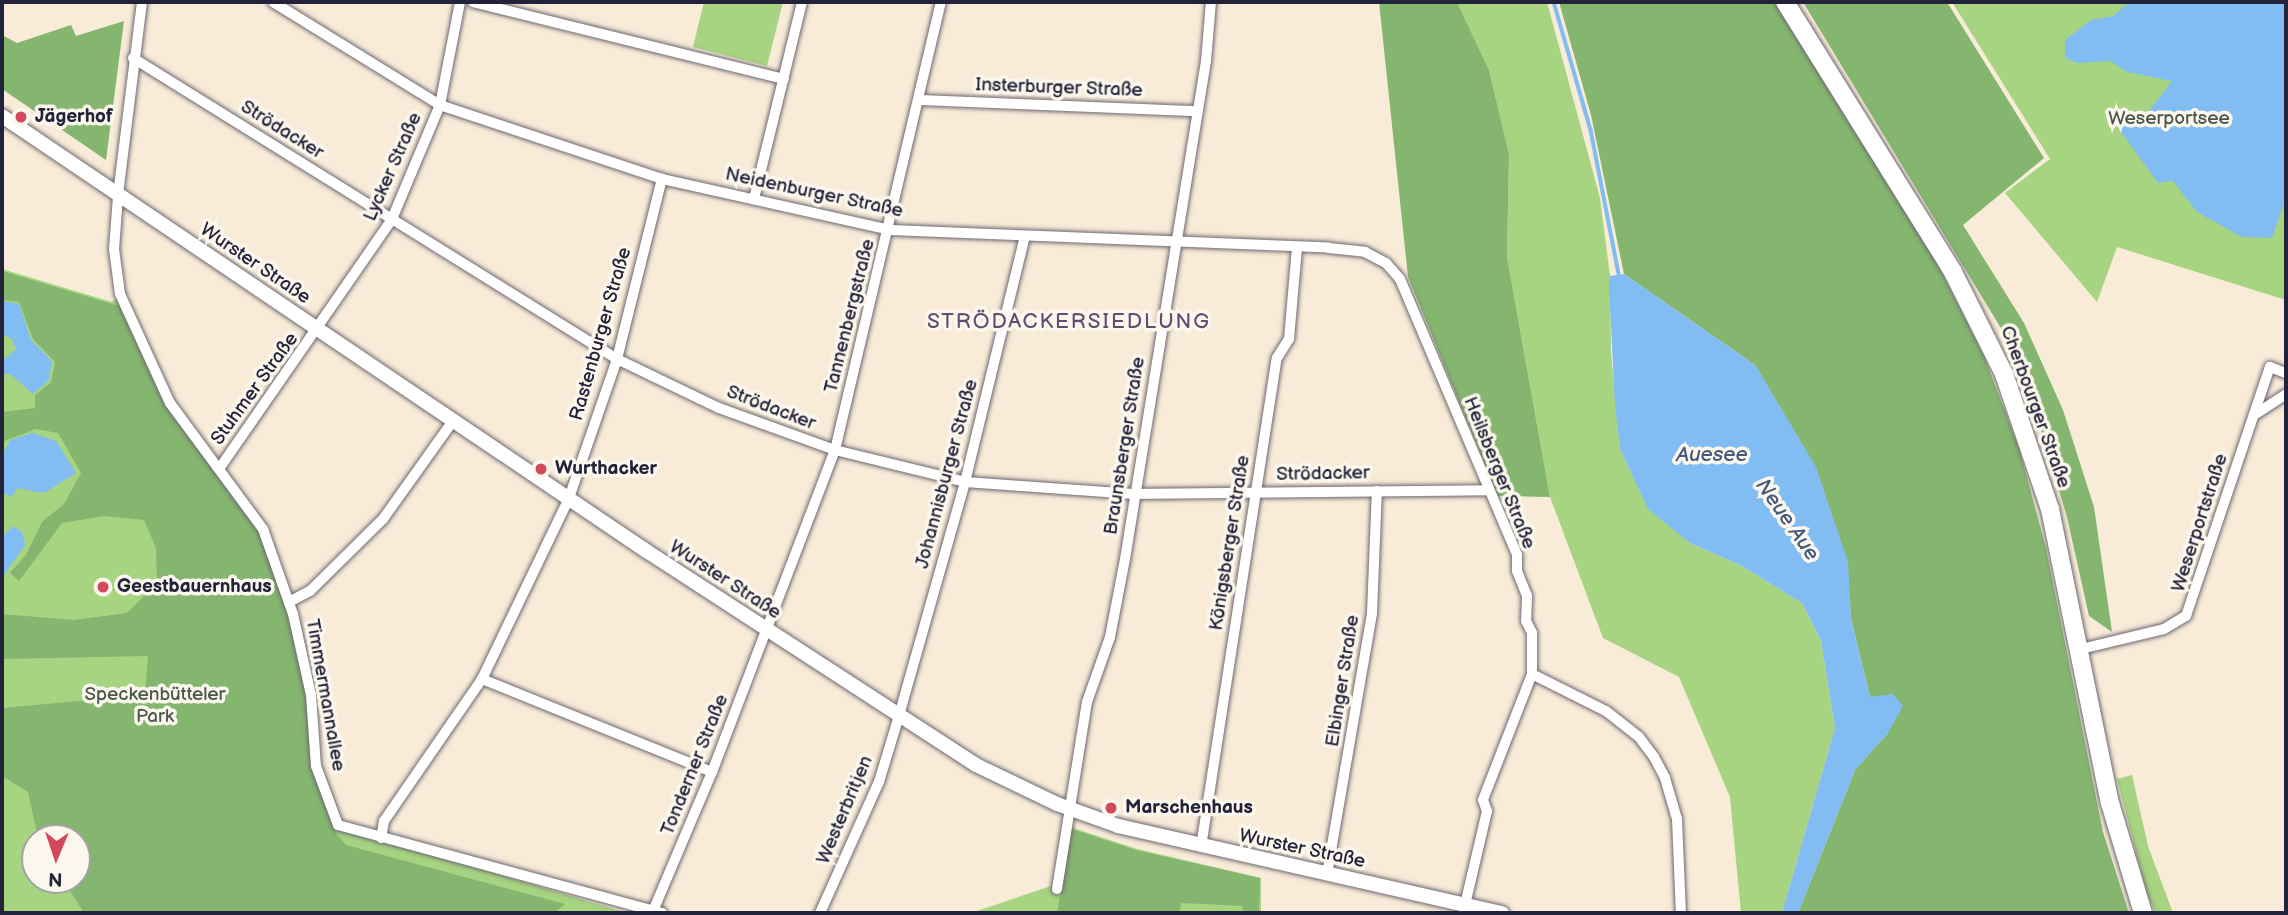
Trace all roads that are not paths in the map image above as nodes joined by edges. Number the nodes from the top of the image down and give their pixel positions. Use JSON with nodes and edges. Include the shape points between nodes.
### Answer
{"nodes":[{"id":1,"x":142,"y":2,"type":"edge"},
{"id":2,"x":273,"y":2,"type":"edge"},
{"id":3,"x":460,"y":2,"type":"edge"},
{"id":4,"x":473,"y":2,"type":"edge"},
{"id":5,"x":802,"y":2,"type":"edge"},
{"id":6,"x":941,"y":2,"type":"edge"},
{"id":7,"x":1211,"y":2,"type":"edge"},
{"id":8,"x":1785,"y":2,"type":"edge"},
{"id":9,"x":133,"y":58,"type":"junction"},
{"id":10,"x":784,"y":79,"type":"junction"},
{"id":11,"x":919,"y":100,"type":"junction"},
{"id":12,"x":440,"y":105,"type":"junction"},
{"id":13,"x":1198,"y":111,"type":"junction"},
{"id":14,"x":2,"y":116,"type":"edge"},
{"id":15,"x":662,"y":179,"type":"junction"},
{"id":16,"x":118,"y":196,"type":"junction"},
{"id":17,"x":754,"y":199,"type":"junction"},
{"id":18,"x":392,"y":219,"type":"junction"},
{"id":19,"x":890,"y":230,"type":"junction"},
{"id":20,"x":1025,"y":236,"type":"junction"},
{"id":21,"x":1176,"y":244,"type":"junction"},
{"id":22,"x":1297,"y":247,"type":"junction"},
{"id":23,"x":1386,"y":263,"type":"joint"},
{"id":24,"x":319,"y":330,"type":"junction"},
{"id":25,"x":617,"y":359,"type":"junction"},
{"id":26,"x":2286,"y":373,"type":"edge"},
{"id":27,"x":2286,"y":394,"type":"edge"},
{"id":28,"x":2254,"y":415,"type":"junction"},
{"id":29,"x":453,"y":421,"type":"junction"},
{"id":30,"x":835,"y":450,"type":"junction"},
{"id":31,"x":219,"y":469,"type":"junction"},
{"id":32,"x":965,"y":482,"type":"junction"},
{"id":33,"x":1487,"y":490,"type":"junction"},
{"id":34,"x":1377,"y":491,"type":"junction"},
{"id":35,"x":1255,"y":493,"type":"junction"},
{"id":36,"x":1134,"y":494,"type":"junction"},
{"id":37,"x":569,"y":498,"type":"junction"},
{"id":38,"x":289,"y":602,"type":"junction"},
{"id":39,"x":768,"y":632,"type":"junction"},
{"id":40,"x":2081,"y":649,"type":"junction"},
{"id":41,"x":1532,"y":674,"type":"junction"},
{"id":42,"x":482,"y":679,"type":"junction"},
{"id":43,"x":898,"y":719,"type":"junction"},
{"id":44,"x":712,"y":772,"type":"junction"},
{"id":45,"x":1071,"y":810,"type":"junction"},
{"id":46,"x":381,"y":838,"type":"junction"},
{"id":47,"x":1200,"y":847,"type":"junction"},
{"id":48,"x":1328,"y":874,"type":"junction"},
{"id":49,"x":1057,"y":889,"type":"dead end"},
{"id":50,"x":1463,"y":909,"type":"edge"},
{"id":51,"x":657,"y":912,"type":"edge"},
{"id":52,"x":820,"y":913,"type":"edge"},
{"id":53,"x":1502,"y":913,"type":"edge"},
{"id":54,"x":1681,"y":913,"type":"edge"},
{"id":55,"x":2143,"y":913,"type":"edge"}],
"edges":[{"from":1,"to":9,"type":"street","name":"Timmermannallee"},
{"from":2,"to":12,"type":"street","name":"Neidenburger Straße"},
{"from":3,"to":12,"type":"street","name":"Lycker Straße"},
{"from":4,"to":10,"type":"street"},
{"from":5,"to":10,"type":"street"},
{"from":6,"to":11,"type":"street","name":"Tannenbergstraße"},
{"from":7,"to":13,"type":"street","name":"Braunsberger Straße"},
{"from":8,"to":40,"type":"main road","name":"Cherbourger Straße","via":[[1947,261],[1988,337],[2050,509]]},
{"from":9,"to":16,"type":"street","name":"Timmermannallee"},
{"from":9,"to":18,"type":"street","name":"Strödacker"},
{"from":10,"to":17,"type":"street"},
{"from":11,"to":13,"type":"street","name":"Insterburger Straße"},
{"from":11,"to":19,"type":"street","name":"Tannenbergstraße"},
{"from":12,"to":15,"type":"street","name":"Neidenburger Straße"},
{"from":12,"to":18,"type":"street","name":"Lycker Straße"},
{"from":13,"to":21,"type":"street","name":"Braunsberger Straße"},
{"from":14,"to":16,"type":"street","name":"Wurster Straße"},
{"from":15,"to":17,"type":"street","name":"Neidenburger Straße"},
{"from":15,"to":25,"type":"street","name":"Rastenburger Straße"},
{"from":16,"to":24,"type":"street","name":"Wurster Straße"},
{"from":16,"to":31,"type":"street","name":"Timmermannallee","via":[[114,249],[124,304],[170,403]]},
{"from":17,"to":19,"type":"street","name":"Neidenburger Straße"},
{"from":18,"to":24,"type":"street","name":"Lycker Straße"},
{"from":18,"to":25,"type":"street","name":"Strödacker"},
{"from":19,"to":20,"type":"street","name":"Neidenburger Straße"},
{"from":19,"to":30,"type":"street","name":"Tannenbergstraße"},
{"from":20,"to":21,"type":"street","name":"Neidenburger Straße"},
{"from":20,"to":32,"type":"street","name":"Johannisburger Straße"},
{"from":21,"to":22,"type":"street","name":"Neidenburger Straße"},
{"from":21,"to":36,"type":"street","name":"Braunsberger Straße"},
{"from":22,"to":23,"type":"street","name":"Neidenburger Straße","via":[[1365,251]]},
{"from":22,"to":35,"type":"street","name":"Königsberger Straße","via":[[1289,339],[1277,358]]},
{"from":23,"to":33,"type":"street","name":"Heilsberger Straße","via":[[1400,279]]},
{"from":24,"to":29,"type":"street","name":"Wurster Straße"},
{"from":24,"to":31,"type":"street","name":"Stuhmer Straße"},
{"from":25,"to":30,"type":"street","name":"Strödacker","via":[[719,408]]},
{"from":25,"to":37,"type":"street","name":"Rastenburger Straße"},
{"from":26,"to":28,"type":"street","name":"Weserportstraße","via":[[2270,367]]},
{"from":27,"to":28,"type":"street"},
{"from":28,"to":40,"type":"street","name":"Weserportstraße","via":[[2186,616],[2164,629]]},
{"from":29,"to":37,"type":"street","name":"Wurster Straße"},
{"from":29,"to":38,"type":"street","via":[[383,519],[310,591]]},
{"from":30,"to":32,"type":"street","name":"Strödacker"},
{"from":30,"to":39,"type":"street","name":"Tannenbergstraße"},
{"from":31,"to":38,"type":"street","name":"Timmermannallee","via":[[263,529]]},
{"from":32,"to":36,"type":"street","name":"Strödacker"},
{"from":32,"to":43,"type":"street","name":"Johannisburger Straße"},
{"from":33,"to":34,"type":"street","name":"Strödacker"},
{"from":33,"to":41,"type":"street","name":"Heilsberger Straße","via":[[1517,555],[1517,571],[1527,596],[1526,621],[1532,633]]},
{"from":34,"to":35,"type":"street","name":"Strödacker"},
{"from":34,"to":48,"type":"street","name":"Elbinger Straße","via":[[1372,613]]},
{"from":35,"to":36,"type":"street","name":"Strödacker"},
{"from":35,"to":47,"type":"street","name":"Königsberger Straße"},
{"from":36,"to":45,"type":"street","name":"Braunsberger Straße","via":[[1110,637],[1087,702]]},
{"from":37,"to":39,"type":"street","name":"Wurster Straße"},
{"from":37,"to":42,"type":"street"},
{"from":38,"to":46,"type":"street","name":"Timmermannallee","via":[[311,695],[316,766],[338,825]]},
{"from":39,"to":43,"type":"street","name":"Wurster Straße"},
{"from":39,"to":44,"type":"street","name":"Tonderner Straße"},
{"from":40,"to":55,"type":"main road","name":"Cherbourger Straße","via":[[2110,803]]},
{"from":41,"to":50,"type":"street","name":"Heilsberger Straße","via":[[1483,800],[1487,811]]},
{"from":41,"to":54,"type":"street","via":[[1606,711],[1639,737],[1654,757],[1677,819]]},
{"from":42,"to":44,"type":"street"},
{"from":42,"to":46,"type":"street","via":[[384,821]]},
{"from":43,"to":45,"type":"street","name":"Wurster Straße","via":[[976,765]]},
{"from":43,"to":52,"type":"street","name":"Westerbritjen","via":[[879,782]]},
{"from":44,"to":51,"type":"street","name":"Tonderner Straße"},
{"from":45,"to":47,"type":"street","name":"Wurster Straße"},
{"from":45,"to":49,"type":"street"},
{"from":46,"to":51,"type":"street","name":"Timmermannallee"},
{"from":47,"to":48,"type":"street","name":"Wurster Straße"},
{"from":48,"to":50,"type":"street","name":"Wurster Straße"},
{"from":50,"to":53,"type":"street","name":"Wurster Straße"}]}
